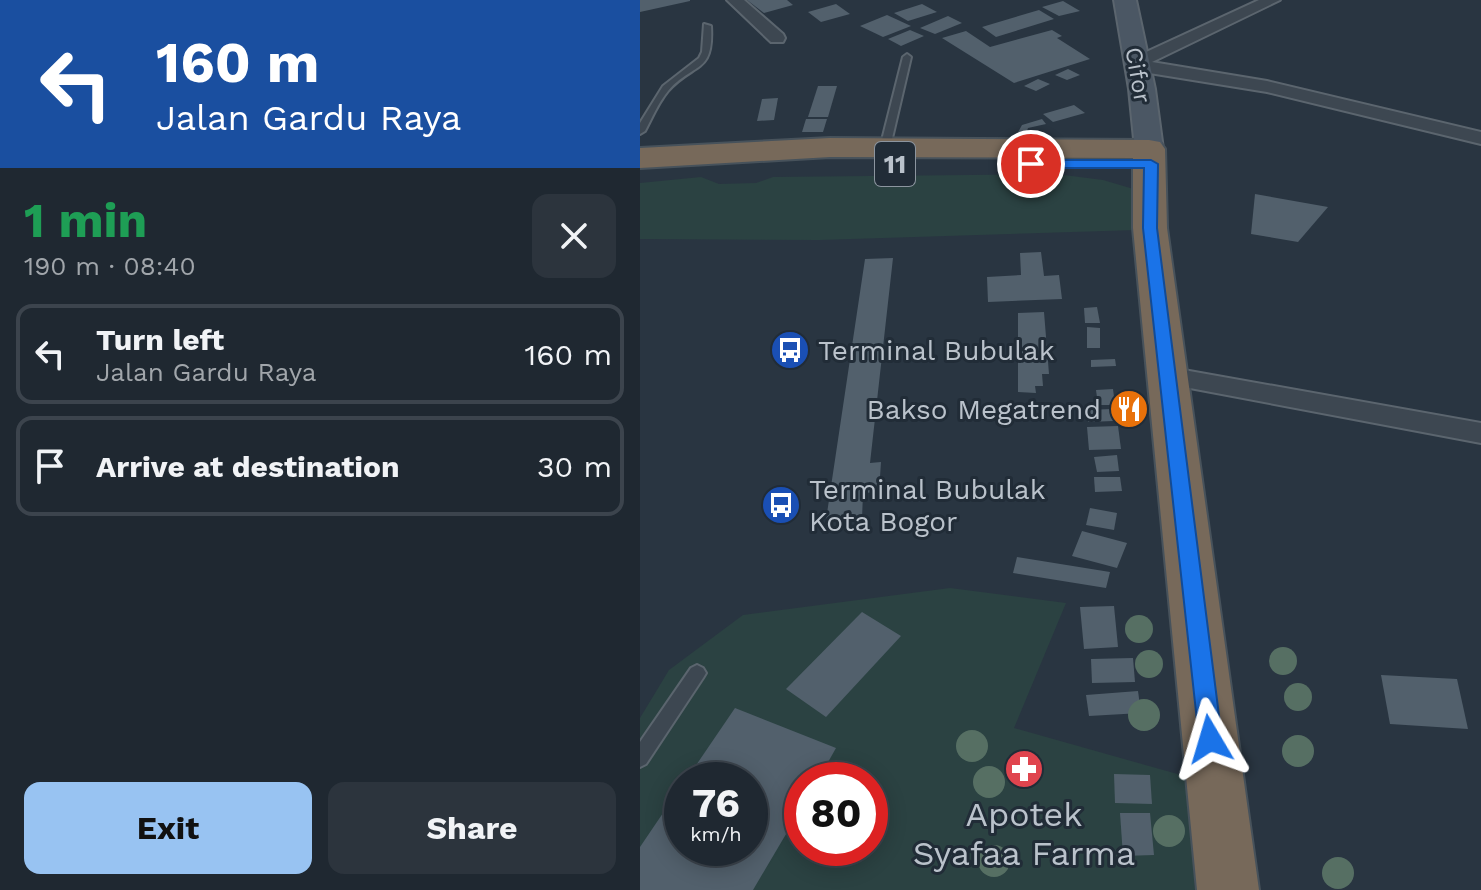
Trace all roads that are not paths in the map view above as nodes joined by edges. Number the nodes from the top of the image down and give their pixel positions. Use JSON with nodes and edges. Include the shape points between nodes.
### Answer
{"nodes":[{"id":1,"x":735,"y":0,"type":"edge"},
{"id":2,"x":1125,"y":0,"type":"edge"},
{"id":3,"x":1272,"y":0,"type":"edge"},
{"id":4,"x":707,"y":26,"type":"dead end"},
{"id":5,"x":777,"y":38,"type":"dead end"},
{"id":6,"x":907,"y":57,"type":"dead end"},
{"id":7,"x":1137,"y":64,"type":"junction"},
{"id":8,"x":640,"y":131,"type":"edge"},
{"id":9,"x":1481,"y":138,"type":"edge"},
{"id":10,"x":882,"y":157,"type":"junction"},
{"id":11,"x":1150,"y":157,"type":"junction"},
{"id":12,"x":640,"y":158,"type":"edge"},
{"id":13,"x":640,"y":174,"type":"edge"},
{"id":14,"x":1167,"y":376,"type":"junction"},
{"id":15,"x":1481,"y":433,"type":"edge"},
{"id":16,"x":697,"y":673,"type":"dead end"},
{"id":17,"x":640,"y":758,"type":"edge"},
{"id":18,"x":1228,"y":890,"type":"edge"}],
"edges":[{"from":1,"to":5,"type":"street"},
{"from":2,"to":7,"type":"street","name":"Cifor"},
{"from":3,"to":7,"type":"street"},
{"from":4,"to":8,"type":"lane","via":[[709,49],[701,64],[666,88]]},
{"from":6,"to":10,"type":"lane"},
{"from":7,"to":9,"type":"street","via":[[1259,84]]},
{"from":7,"to":11,"type":"street","name":"Cifor"},
{"from":10,"to":11,"type":"highway","number":"11"},
{"from":10,"to":12,"type":"highway","number":"11","via":[[769,149]]},
{"from":10,"to":13,"type":"highway","number":"11"},
{"from":11,"to":14,"type":"highway","via":[[1150,228]]},
{"from":14,"to":15,"type":"street"},
{"from":14,"to":18,"type":"highway"},
{"from":16,"to":17,"type":"lane"}]}
